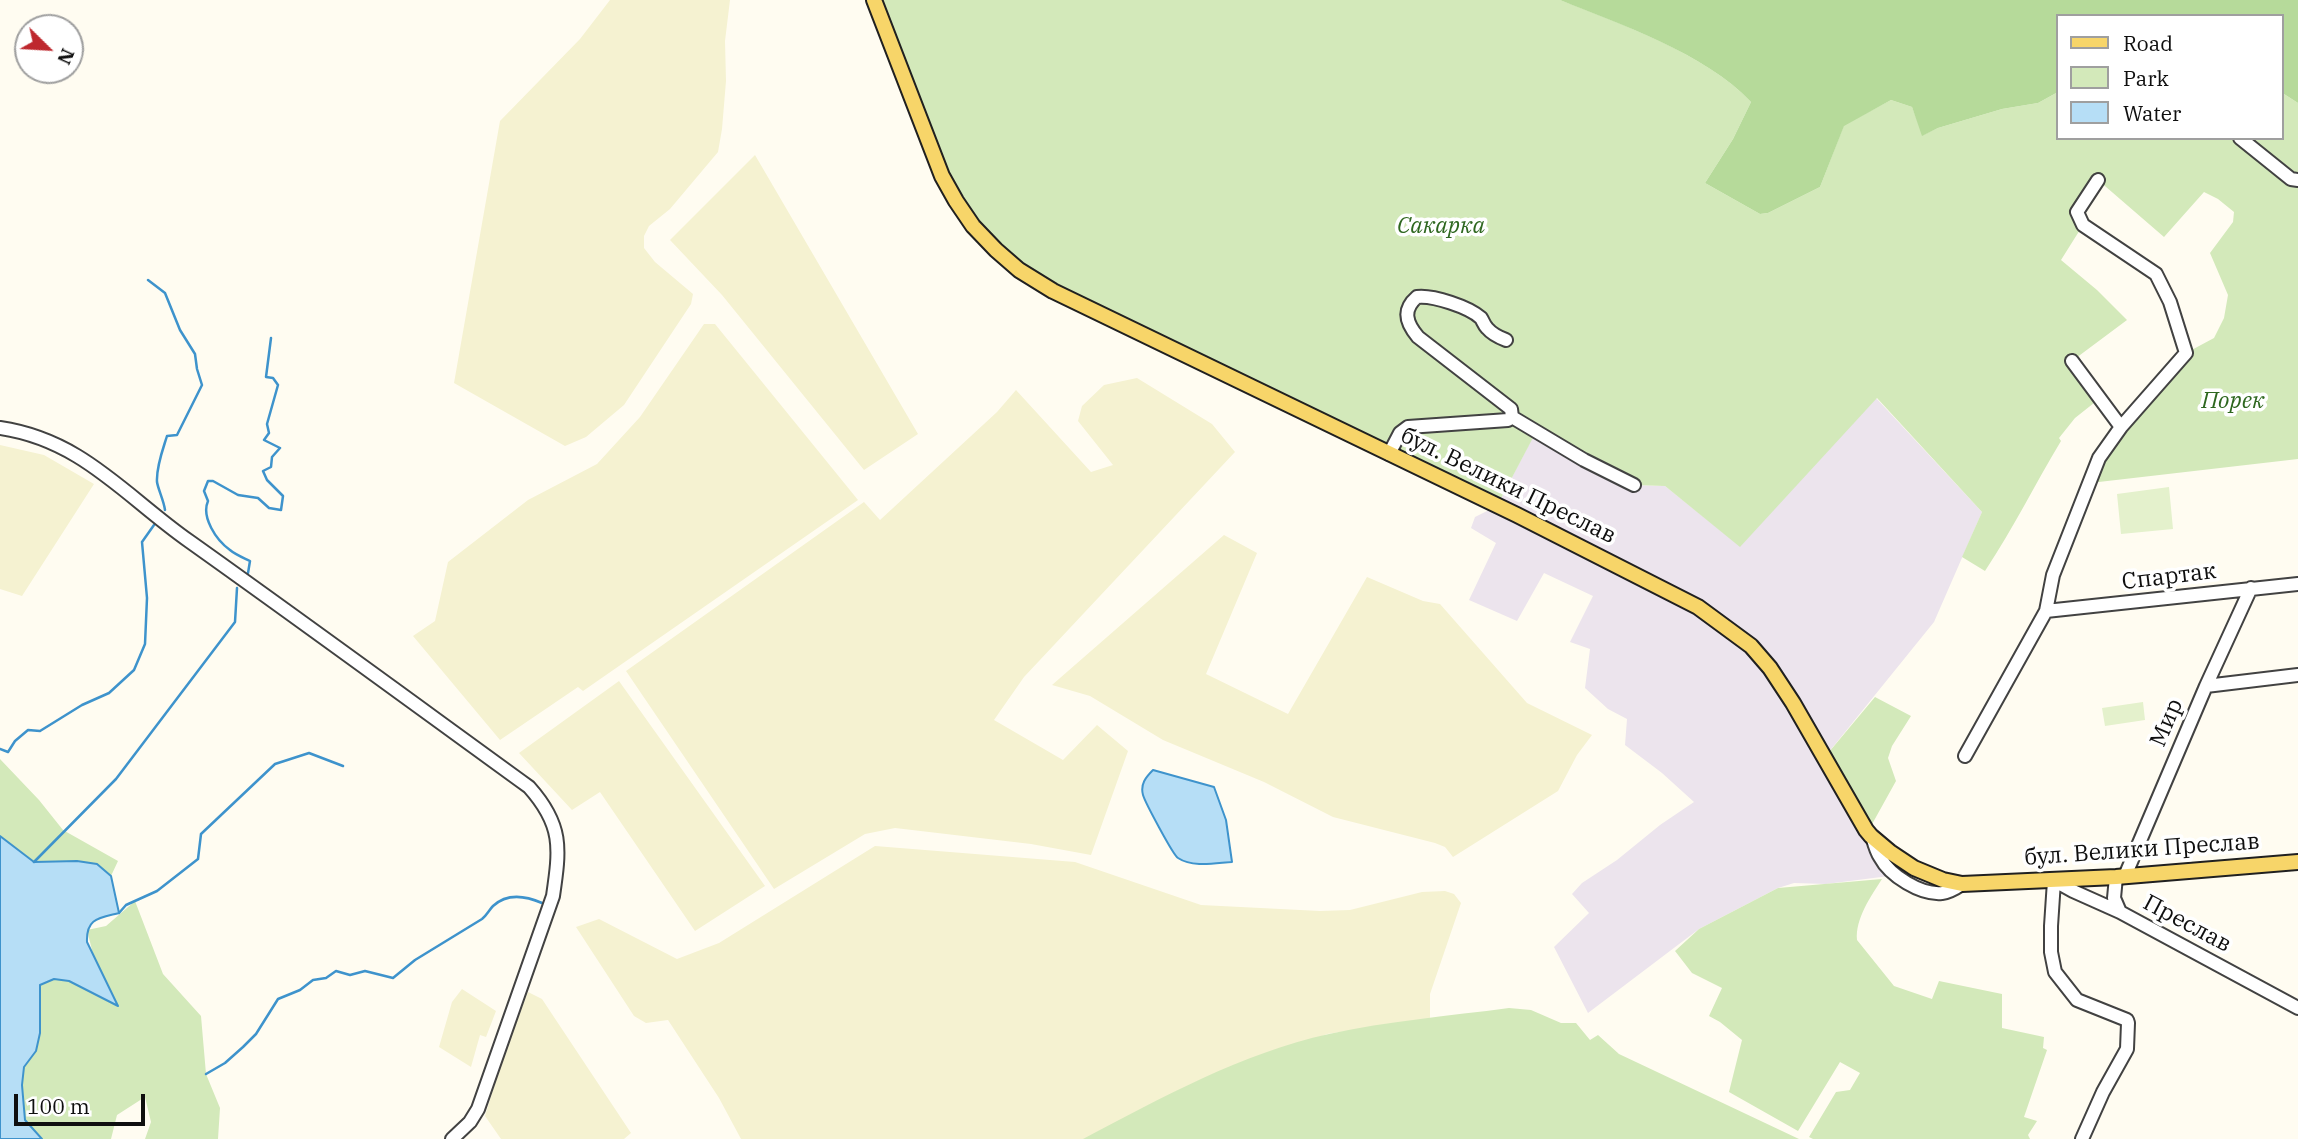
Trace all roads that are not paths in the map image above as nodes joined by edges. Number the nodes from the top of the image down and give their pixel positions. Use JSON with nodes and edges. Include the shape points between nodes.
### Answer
{"nodes":[{"id":1,"x":874,"y":0,"type":"edge"},
{"id":2,"x":2242,"y":140,"type":"edge"},
{"id":3,"x":2098,"y":180,"type":"dead end"},
{"id":4,"x":2298,"y":180,"type":"edge"},
{"id":5,"x":1506,"y":340,"type":"dead end"},
{"id":6,"x":2072,"y":361,"type":"dead end"},
{"id":7,"x":1512,"y":417,"type":"junction"},
{"id":8,"x":0,"y":428,"type":"edge"},
{"id":9,"x":2121,"y":428,"type":"junction"},
{"id":10,"x":1389,"y":454,"type":"junction"},
{"id":11,"x":1634,"y":485,"type":"dead end"},
{"id":12,"x":2298,"y":584,"type":"edge"},
{"id":13,"x":2251,"y":588,"type":"junction"},
{"id":14,"x":2046,"y":611,"type":"junction"},
{"id":15,"x":2298,"y":675,"type":"edge"},
{"id":16,"x":2206,"y":686,"type":"junction"},
{"id":17,"x":1965,"y":756,"type":"dead end"},
{"id":18,"x":1854,"y":807,"type":"junction"},
{"id":19,"x":2298,"y":862,"type":"edge"},
{"id":20,"x":2120,"y":876,"type":"junction"},
{"id":21,"x":2054,"y":881,"type":"junction"},
{"id":22,"x":1989,"y":883,"type":"junction"},
{"id":23,"x":2120,"y":912,"type":"junction"},
{"id":24,"x":2298,"y":1008,"type":"edge"},
{"id":25,"x":452,"y":1139,"type":"edge"},
{"id":26,"x":2082,"y":1139,"type":"edge"}],
"edges":[{"from":1,"to":10,"type":"main road","name":"бул. Велики Преслав","via":[[942,176],[973,226],[996,250],[1064,297]]},
{"from":2,"to":4,"type":"street"},
{"from":3,"to":9,"type":"street","via":[[2077,212],[2082,226],[2156,274],[2186,353]]},
{"from":5,"to":7,"type":"street","via":[[1494,335],[1480,318],[1444,300],[1418,297],[1408,308],[1408,326],[1418,337],[1511,409]]},
{"from":6,"to":9,"type":"street"},
{"from":7,"to":10,"type":"street","via":[[1408,427]]},
{"from":7,"to":11,"type":"street"},
{"from":8,"to":25,"type":"street","via":[[58,444],[83,458],[179,534],[529,787],[545,806],[557,840],[553,896],[478,1109]]},
{"from":9,"to":14,"type":"street","via":[[2099,458],[2077,510],[2053,575]]},
{"from":10,"to":18,"type":"main road","name":"бул. Велики Преслав","via":[[1678,596],[1751,646],[1793,703]]},
{"from":12,"to":13,"type":"street","name":"Спартак"},
{"from":13,"to":14,"type":"street","name":"Спартак"},
{"from":13,"to":16,"type":"street","name":"Мир"},
{"from":14,"to":17,"type":"street"},
{"from":15,"to":16,"type":"street"},
{"from":16,"to":20,"type":"street","name":"Мир"},
{"from":18,"to":22,"type":"main road","name":"бул. Велики Преслав","via":[[1886,839],[1920,861],[1946,873]]},
{"from":18,"to":22,"type":"main road","name":"бул. Велики Преслав","via":[[1871,836],[1914,868],[1962,884]]},
{"from":19,"to":20,"type":"main road","name":"бул. Велики Преслав"},
{"from":20,"to":21,"type":"main road","name":"бул. Велики Преслав"},
{"from":20,"to":23,"type":"street","via":[[2114,898]]},
{"from":21,"to":22,"type":"main road","name":"бул. Велики Преслав"},
{"from":21,"to":23,"type":"street","name":"Преслав"},
{"from":21,"to":26,"type":"street","via":[[2054,972],[2077,1000],[2129,1023],[2127,1049]]},
{"from":23,"to":24,"type":"street","name":"Преслав"}]}
